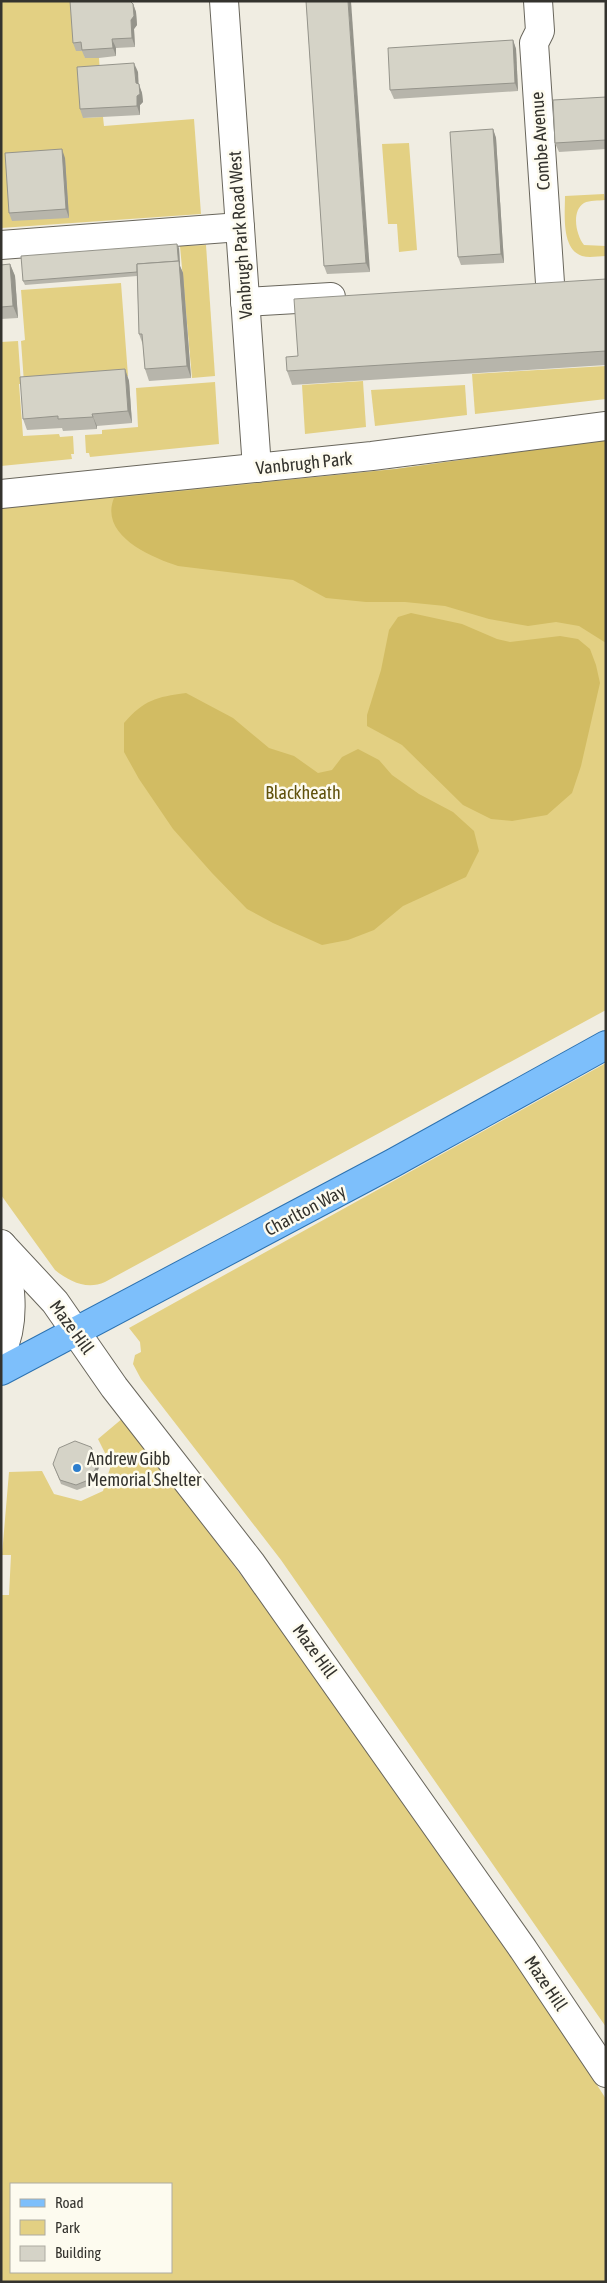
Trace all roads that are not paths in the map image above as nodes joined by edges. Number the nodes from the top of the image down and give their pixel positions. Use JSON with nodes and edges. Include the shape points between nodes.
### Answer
{"nodes":[{"id":1,"x":224,"y":1,"type":"edge"},
{"id":2,"x":538,"y":1,"type":"edge"},
{"id":3,"x":240,"y":227,"type":"junction"},
{"id":4,"x":1,"y":244,"type":"edge"},
{"id":5,"x":578,"y":281,"type":"edge"},
{"id":6,"x":353,"y":295,"type":"edge"},
{"id":7,"x":245,"y":302,"type":"junction"},
{"id":8,"x":606,"y":426,"type":"edge"},
{"id":9,"x":257,"y":468,"type":"junction"},
{"id":10,"x":1,"y":494,"type":"edge"},
{"id":11,"x":606,"y":1045,"type":"edge"},
{"id":12,"x":2,"y":1245,"type":"edge"},
{"id":13,"x":76,"y":1332,"type":"junction"},
{"id":14,"x":1,"y":1353,"type":"edge"},
{"id":15,"x":1,"y":1371,"type":"edge"},
{"id":16,"x":606,"y":2073,"type":"edge"}],
"edges":[{"from":1,"to":3,"type":"street","name":"Vanbrugh Park Road West"},
{"from":2,"to":5,"type":"street","name":"Combe Avenue","via":[[540,31],[534,43],[540,283]]},
{"from":3,"to":4,"type":"street"},
{"from":3,"to":7,"type":"street","name":"Vanbrugh Park Road West"},
{"from":6,"to":7,"type":"street"},
{"from":7,"to":9,"type":"street","name":"Vanbrugh Park Road West"},
{"from":8,"to":9,"type":"street","name":"Vanbrugh Park","via":[[464,446]]},
{"from":9,"to":10,"type":"street","name":"Vanbrugh Park"},
{"from":11,"to":13,"type":"main road","name":"Charlton Way"},
{"from":12,"to":13,"type":"street","name":"Maze Hill","via":[[55,1302]]},
{"from":12,"to":14,"type":"street","name":"Maze Hill","via":[[10,1300],[8,1340]]},
{"from":13,"to":15,"type":"main road","name":"Charlton Way"},
{"from":13,"to":16,"type":"street","name":"Maze Hill","via":[[114,1387],[252,1563],[517,1940]]}]}
